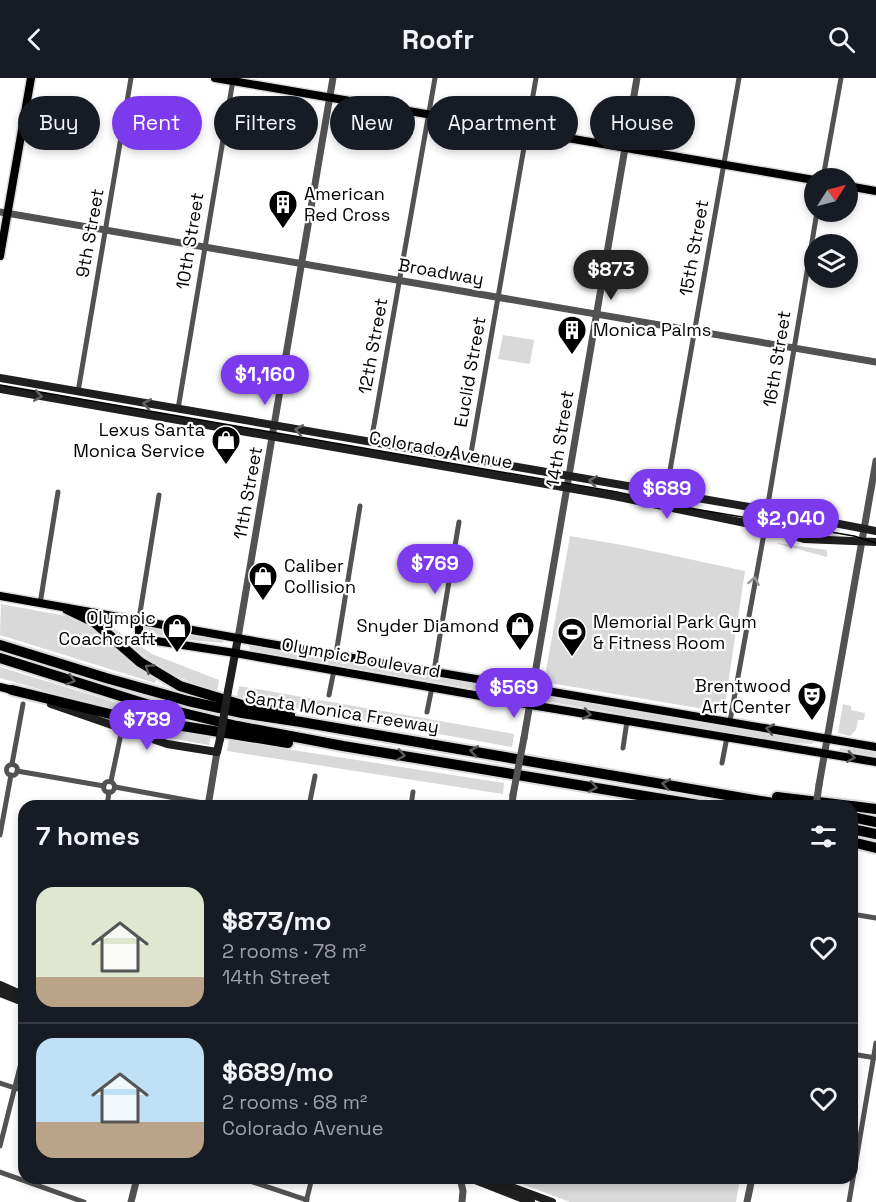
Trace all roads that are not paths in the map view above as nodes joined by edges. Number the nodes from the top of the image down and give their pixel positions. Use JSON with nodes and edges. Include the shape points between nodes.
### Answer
{"nodes":[{"id":1,"x":31,"y":78,"type":"edge"},
{"id":2,"x":131,"y":78,"type":"edge"},
{"id":3,"x":215,"y":78,"type":"edge"},
{"id":4,"x":333,"y":78,"type":"edge"},
{"id":5,"x":435,"y":78,"type":"edge"},
{"id":6,"x":536,"y":78,"type":"edge"},
{"id":7,"x":637,"y":78,"type":"edge"},
{"id":8,"x":739,"y":78,"type":"edge"},
{"id":9,"x":841,"y":78,"type":"edge"},
{"id":10,"x":233,"y":80,"type":"edge"},
{"id":11,"x":330,"y":96,"type":"edge"},
{"id":12,"x":432,"y":96,"type":"edge"},
{"id":13,"x":533,"y":96,"type":"edge"},
{"id":14,"x":634,"y":96,"type":"edge"},
{"id":15,"x":330,"y":97,"type":"joint"},
{"id":16,"x":427,"y":120,"type":"edge"},
{"id":17,"x":523,"y":150,"type":"edge"},
{"id":18,"x":626,"y":150,"type":"edge"},
{"id":19,"x":638,"y":150,"type":"edge"},
{"id":20,"x":724,"y":165,"type":"junction"},
{"id":21,"x":825,"y":168,"type":"edge"},
{"id":22,"x":804,"y":178,"type":"edge"},
{"id":23,"x":858,"y":188,"type":"edge"},
{"id":24,"x":876,"y":191,"type":"edge"},
{"id":25,"x":4,"y":212,"type":"edge"},
{"id":26,"x":815,"y":222,"type":"edge"},
{"id":27,"x":105,"y":230,"type":"junction"},
{"id":28,"x":205,"y":247,"type":"junction"},
{"id":29,"x":0,"y":256,"type":"edge"},
{"id":30,"x":303,"y":263,"type":"junction"},
{"id":31,"x":400,"y":280,"type":"junction"},
{"id":32,"x":498,"y":297,"type":"junction"},
{"id":33,"x":596,"y":315,"type":"junction"},
{"id":34,"x":695,"y":331,"type":"junction"},
{"id":35,"x":794,"y":348,"type":"junction"},
{"id":36,"x":876,"y":362,"type":"edge"},
{"id":37,"x":0,"y":378,"type":"edge"},
{"id":38,"x":0,"y":389,"type":"edge"},
{"id":39,"x":78,"y":392,"type":"junction"},
{"id":40,"x":178,"y":409,"type":"junction"},
{"id":41,"x":275,"y":425,"type":"junction"},
{"id":42,"x":273,"y":436,"type":"junction"},
{"id":43,"x":371,"y":442,"type":"junction"},
{"id":44,"x":470,"y":459,"type":"junction"},
{"id":45,"x":876,"y":461,"type":"edge"},
{"id":46,"x":569,"y":477,"type":"junction"},
{"id":47,"x":567,"y":487,"type":"junction"},
{"id":48,"x":58,"y":492,"type":"dead end"},
{"id":49,"x":666,"y":493,"type":"junction"},
{"id":50,"x":159,"y":495,"type":"dead end"},
{"id":51,"x":360,"y":506,"type":"dead end"},
{"id":52,"x":767,"y":510,"type":"junction"},
{"id":53,"x":459,"y":522,"type":"dead end"},
{"id":54,"x":765,"y":528,"type":"junction"},
{"id":55,"x":864,"y":528,"type":"junction"},
{"id":56,"x":876,"y":531,"type":"edge"},
{"id":57,"x":861,"y":542,"type":"junction"},
{"id":58,"x":876,"y":542,"type":"edge"},
{"id":59,"x":0,"y":596,"type":"edge"},
{"id":60,"x":40,"y":604,"type":"junction"},
{"id":61,"x":67,"y":609,"type":"junction"},
{"id":62,"x":139,"y":619,"type":"junction"},
{"id":63,"x":238,"y":638,"type":"junction"},
{"id":64,"x":0,"y":645,"type":"edge"},
{"id":65,"x":235,"y":653,"type":"junction"},
{"id":66,"x":336,"y":654,"type":"junction"},
{"id":67,"x":0,"y":659,"type":"edge"},
{"id":68,"x":333,"y":670,"type":"junction"},
{"id":69,"x":434,"y":671,"type":"junction"},
{"id":70,"x":0,"y":687,"type":"edge"},
{"id":71,"x":432,"y":687,"type":"junction"},
{"id":72,"x":532,"y":689,"type":"junction"},
{"id":73,"x":12,"y":690,"type":"junction"},
{"id":74,"x":328,"y":695,"type":"dead end"},
{"id":75,"x":23,"y":704,"type":"dead end"},
{"id":76,"x":530,"y":704,"type":"junction"},
{"id":77,"x":427,"y":712,"type":"dead end"},
{"id":78,"x":627,"y":721,"type":"junction"},
{"id":79,"x":730,"y":721,"type":"junction"},
{"id":80,"x":301,"y":722,"type":"junction"},
{"id":81,"x":122,"y":729,"type":"junction"},
{"id":82,"x":726,"y":737,"type":"junction"},
{"id":83,"x":828,"y":739,"type":"junction"},
{"id":84,"x":343,"y":746,"type":"junction"},
{"id":85,"x":623,"y":747,"type":"dead end"},
{"id":86,"x":876,"y":747,"type":"edge"},
{"id":87,"x":217,"y":752,"type":"junction"},
{"id":88,"x":825,"y":753,"type":"junction"},
{"id":89,"x":722,"y":762,"type":"dead end"},
{"id":90,"x":876,"y":762,"type":"edge"},
{"id":91,"x":12,"y":764,"type":"junction"},
{"id":92,"x":3,"y":768,"type":"edge"},
{"id":93,"x":17,"y":771,"type":"junction"},
{"id":94,"x":11,"y":775,"type":"junction"},
{"id":95,"x":315,"y":776,"type":"dead end"},
{"id":96,"x":111,"y":781,"type":"junction"},
{"id":97,"x":104,"y":786,"type":"junction"},
{"id":98,"x":115,"y":788,"type":"junction"},
{"id":99,"x":109,"y":792,"type":"junction"},
{"id":100,"x":413,"y":792,"type":"dead end"},
{"id":101,"x":724,"y":794,"type":"junction"},
{"id":102,"x":108,"y":800,"type":"edge"},
{"id":103,"x":181,"y":800,"type":"edge"},
{"id":104,"x":209,"y":800,"type":"edge"},
{"id":105,"x":310,"y":800,"type":"edge"},
{"id":106,"x":412,"y":800,"type":"edge"},
{"id":107,"x":513,"y":800,"type":"edge"},
{"id":108,"x":669,"y":800,"type":"edge"},
{"id":109,"x":757,"y":800,"type":"edge"},
{"id":110,"x":807,"y":800,"type":"edge"},
{"id":111,"x":817,"y":800,"type":"edge"},
{"id":112,"x":858,"y":807,"type":"edge"},
{"id":113,"x":876,"y":809,"type":"edge"},
{"id":114,"x":858,"y":818,"type":"edge"},
{"id":115,"x":876,"y":822,"type":"edge"},
{"id":116,"x":858,"y":831,"type":"edge"},
{"id":117,"x":876,"y":834,"type":"edge"},
{"id":118,"x":0,"y":835,"type":"edge"},
{"id":119,"x":858,"y":844,"type":"edge"},
{"id":120,"x":876,"y":848,"type":"edge"},
{"id":121,"x":858,"y":915,"type":"edge"},
{"id":122,"x":876,"y":918,"type":"edge"},
{"id":123,"x":0,"y":986,"type":"edge"},
{"id":124,"x":0,"y":993,"type":"edge"},
{"id":125,"x":18,"y":993,"type":"edge"},
{"id":126,"x":18,"y":1000,"type":"edge"},
{"id":127,"x":876,"y":1043,"type":"edge"},
{"id":128,"x":858,"y":1055,"type":"edge"},
{"id":129,"x":875,"y":1058,"type":"edge"},
{"id":130,"x":18,"y":1073,"type":"edge"},
{"id":131,"x":0,"y":1083,"type":"edge"},
{"id":132,"x":14,"y":1088,"type":"junction"},
{"id":133,"x":18,"y":1089,"type":"edge"},
{"id":134,"x":0,"y":1146,"type":"edge"},
{"id":135,"x":858,"y":1152,"type":"edge"},
{"id":136,"x":0,"y":1172,"type":"edge"},
{"id":137,"x":18,"y":1178,"type":"edge"},
{"id":138,"x":34,"y":1184,"type":"edge"},
{"id":139,"x":136,"y":1184,"type":"edge"},
{"id":140,"x":258,"y":1184,"type":"edge"},
{"id":141,"x":310,"y":1184,"type":"edge"},
{"id":142,"x":461,"y":1184,"type":"edge"},
{"id":143,"x":487,"y":1184,"type":"edge"},
{"id":144,"x":500,"y":1184,"type":"edge"},
{"id":145,"x":751,"y":1184,"type":"edge"},
{"id":146,"x":852,"y":1184,"type":"edge"},
{"id":147,"x":534,"y":1200,"type":"edge"},
{"id":148,"x":306,"y":1201,"type":"edge"},
{"id":149,"x":84,"y":1202,"type":"edge"},
{"id":150,"x":131,"y":1202,"type":"edge"},
{"id":151,"x":462,"y":1202,"type":"edge"},
{"id":152,"x":552,"y":1202,"type":"edge"},
{"id":153,"x":747,"y":1202,"type":"edge"},
{"id":154,"x":849,"y":1202,"type":"edge"}],
"edges":[{"from":1,"to":25,"type":"main road"},
{"from":2,"to":27,"type":"street","name":"9th Street"},
{"from":3,"to":10,"type":"main road"},
{"from":4,"to":11,"type":"street","name":"11th Street"},
{"from":5,"to":12,"type":"street","name":"12th Street"},
{"from":6,"to":13,"type":"street","name":"Euclid Street"},
{"from":7,"to":14,"type":"street","name":"14th Street"},
{"from":8,"to":20,"type":"street","name":"15th Street"},
{"from":9,"to":21,"type":"street"},
{"from":10,"to":15,"type":"main road"},
{"from":10,"to":28,"type":"street","name":"10th Street"},
{"from":15,"to":30,"type":"street","name":"11th Street"},
{"from":16,"to":31,"type":"street","name":"12th Street"},
{"from":17,"to":32,"type":"street","name":"Euclid Street"},
{"from":18,"to":33,"type":"street","name":"14th Street"},
{"from":19,"to":20,"type":"main road"},
{"from":20,"to":22,"type":"main road"},
{"from":20,"to":34,"type":"street","name":"15th Street"},
{"from":23,"to":24,"type":"main road"},
{"from":25,"to":27,"type":"street","name":"Broadway"},
{"from":25,"to":29,"type":"main road"},
{"from":26,"to":35,"type":"street","name":"16th Street"},
{"from":27,"to":28,"type":"street","name":"Broadway"},
{"from":27,"to":39,"type":"street","name":"9th Street"},
{"from":28,"to":30,"type":"street","name":"Broadway"},
{"from":28,"to":40,"type":"street","name":"10th Street"},
{"from":30,"to":31,"type":"street","name":"Broadway"},
{"from":30,"to":41,"type":"street","name":"11th Street"},
{"from":31,"to":32,"type":"street","name":"Broadway"},
{"from":31,"to":43,"type":"street","name":"12th Street"},
{"from":32,"to":33,"type":"street","name":"Broadway"},
{"from":32,"to":44,"type":"street","name":"Euclid Street"},
{"from":33,"to":34,"type":"street","name":"Broadway"},
{"from":33,"to":46,"type":"street","name":"14th Street"},
{"from":34,"to":35,"type":"street","name":"Broadway"},
{"from":34,"to":49,"type":"street","name":"15th Street"},
{"from":35,"to":36,"type":"street","name":"Broadway"},
{"from":35,"to":52,"type":"street","name":"16th Street"},
{"from":37,"to":39,"type":"main road","name":"Colorado Avenue"},
{"from":38,"to":42,"type":"main road","name":"Colorado Avenue","one_way":true},
{"from":40,"to":39,"type":"main road","name":"Colorado Avenue","one_way":true},
{"from":40,"to":41,"type":"main road","name":"Colorado Avenue"},
{"from":41,"to":42,"type":"street","name":"11th Street"},
{"from":43,"to":41,"type":"main road","name":"Colorado Avenue","one_way":true},
{"from":42,"to":47,"type":"main road","name":"Colorado Avenue"},
{"from":42,"to":63,"type":"street","name":"11th Street"},
{"from":43,"to":44,"type":"main road","name":"Colorado Avenue"},
{"from":44,"to":46,"type":"main road","name":"Colorado Avenue"},
{"from":45,"to":55,"type":"street"},
{"from":46,"to":47,"type":"street","name":"14th Street"},
{"from":49,"to":46,"type":"main road","name":"Colorado Avenue","one_way":true},
{"from":47,"to":54,"type":"main road","name":"Colorado Avenue"},
{"from":47,"to":72,"type":"street","name":"14th Street"},
{"from":48,"to":60,"type":"street"},
{"from":49,"to":52,"type":"main road","name":"Colorado Avenue"},
{"from":50,"to":62,"type":"street"},
{"from":51,"to":66,"type":"street"},
{"from":52,"to":55,"type":"main road","name":"Colorado Avenue"},
{"from":53,"to":69,"type":"street"},
{"from":54,"to":57,"type":"main road","name":"Colorado Avenue","via":[[804,539]]},
{"from":79,"to":54,"type":"street","one_way":true},
{"from":55,"to":56,"type":"main road","name":"Colorado Avenue"},
{"from":55,"to":57,"type":"street"},
{"from":57,"to":58,"type":"main road","name":"Colorado Avenue"},
{"from":57,"to":83,"type":"street"},
{"from":59,"to":60,"type":"main road","name":"Olympic Boulevard"},
{"from":60,"to":61,"type":"main road","name":"Olympic Boulevard"},
{"from":61,"to":62,"type":"main road","name":"Olympic Boulevard"},
{"from":80,"to":61,"type":"highway","one_way":true,"via":[[283,712],[223,700],[180,686],[148,667],[94,622]]},
{"from":62,"to":63,"type":"main road","name":"Olympic Boulevard"},
{"from":62,"to":65,"type":"main road","name":"Olympic Boulevard","via":[[139,633],[150,640]]},
{"from":63,"to":65,"type":"main road","name":"11th Street"},
{"from":63,"to":66,"type":"main road","name":"Olympic Boulevard"},
{"from":64,"to":80,"type":"highway","name":"Santa Monica Freeway","via":[[188,701]]},
{"from":65,"to":68,"type":"main road","name":"Olympic Boulevard"},
{"from":65,"to":87,"type":"main road","name":"11th Street","bridge":true},
{"from":66,"to":69,"type":"main road","name":"Olympic Boulevard"},
{"from":67,"to":84,"type":"highway","name":"Santa Monica Freeway","one_way":true,"via":[[146,704]]},
{"from":68,"to":71,"type":"main road","name":"Olympic Boulevard"},
{"from":68,"to":74,"type":"street"},
{"from":69,"to":72,"type":"main road","name":"Olympic Boulevard"},
{"from":70,"to":73,"type":"main road"},
{"from":71,"to":76,"type":"main road","name":"Olympic Boulevard"},
{"from":71,"to":77,"type":"street"},
{"from":72,"to":76,"type":"street","name":"14th Street"},
{"from":72,"to":79,"type":"main road","name":"Olympic Boulevard"},
{"from":73,"to":81,"type":"main road"},
{"from":73,"to":84,"type":"highway","via":[[114,715],[313,746]]},
{"from":75,"to":91,"type":"street"},
{"from":76,"to":78,"type":"main road","name":"Olympic Boulevard","one_way":true},
{"from":76,"to":107,"type":"street","name":"14th Street","bridge":true},
{"from":78,"to":82,"type":"main road","name":"Olympic Boulevard"},
{"from":78,"to":85,"type":"street"},
{"from":83,"to":79,"type":"main road","name":"Olympic Boulevard","one_way":true},
{"from":101,"to":80,"type":"highway","name":"Santa Monica Freeway","one_way":true},
{"from":81,"to":87,"type":"main road","via":[[167,744]]},
{"from":81,"to":96,"type":"street"},
{"from":82,"to":88,"type":"main road","name":"Olympic Boulevard"},
{"from":82,"to":89,"type":"street"},
{"from":83,"to":86,"type":"main road","name":"Olympic Boulevard"},
{"from":83,"to":88,"type":"street"},
{"from":84,"to":108,"type":"highway","name":"Santa Monica Freeway","one_way":true},
{"from":87,"to":104,"type":"street","name":"11th Street"},
{"from":88,"to":90,"type":"main road","name":"Olympic Boulevard","one_way":true},
{"from":88,"to":111,"type":"street","bridge":true},
{"from":91,"to":92,"type":"street"},
{"from":91,"to":93,"type":"street"},
{"from":92,"to":94,"type":"street"},
{"from":93,"to":94,"type":"street"},
{"from":93,"to":97,"type":"street"},
{"from":94,"to":118,"type":"street"},
{"from":95,"to":105,"type":"street"},
{"from":96,"to":97,"type":"street"},
{"from":96,"to":98,"type":"street"},
{"from":97,"to":99,"type":"street"},
{"from":98,"to":99,"type":"street"},
{"from":98,"to":103,"type":"street"},
{"from":99,"to":102,"type":"street"},
{"from":100,"to":106,"type":"street"},
{"from":101,"to":109,"type":"highway","name":"Santa Monica Freeway"},
{"from":101,"to":110,"type":"highway"},
{"from":112,"to":113,"type":"highway"},
{"from":114,"to":115,"type":"highway"},
{"from":116,"to":117,"type":"highway"},
{"from":119,"to":120,"type":"highway"},
{"from":121,"to":122,"type":"street"},
{"from":123,"to":125,"type":"main road"},
{"from":124,"to":126,"type":"main road"},
{"from":127,"to":129,"type":"street"},
{"from":128,"to":129,"type":"street"},
{"from":129,"to":135,"type":"street"},
{"from":130,"to":132,"type":"street"},
{"from":131,"to":132,"type":"street"},
{"from":132,"to":133,"type":"street"},
{"from":132,"to":134,"type":"street"},
{"from":136,"to":137,"type":"street"},
{"from":138,"to":149,"type":"street"},
{"from":139,"to":150,"type":"street"},
{"from":140,"to":148,"type":"street"},
{"from":141,"to":148,"type":"street"},
{"from":142,"to":151,"type":"street"},
{"from":143,"to":147,"type":"main road"},
{"from":144,"to":147,"type":"main road"},
{"from":145,"to":153,"type":"street"},
{"from":146,"to":154,"type":"street"},
{"from":147,"to":152,"type":"main road"}]}
